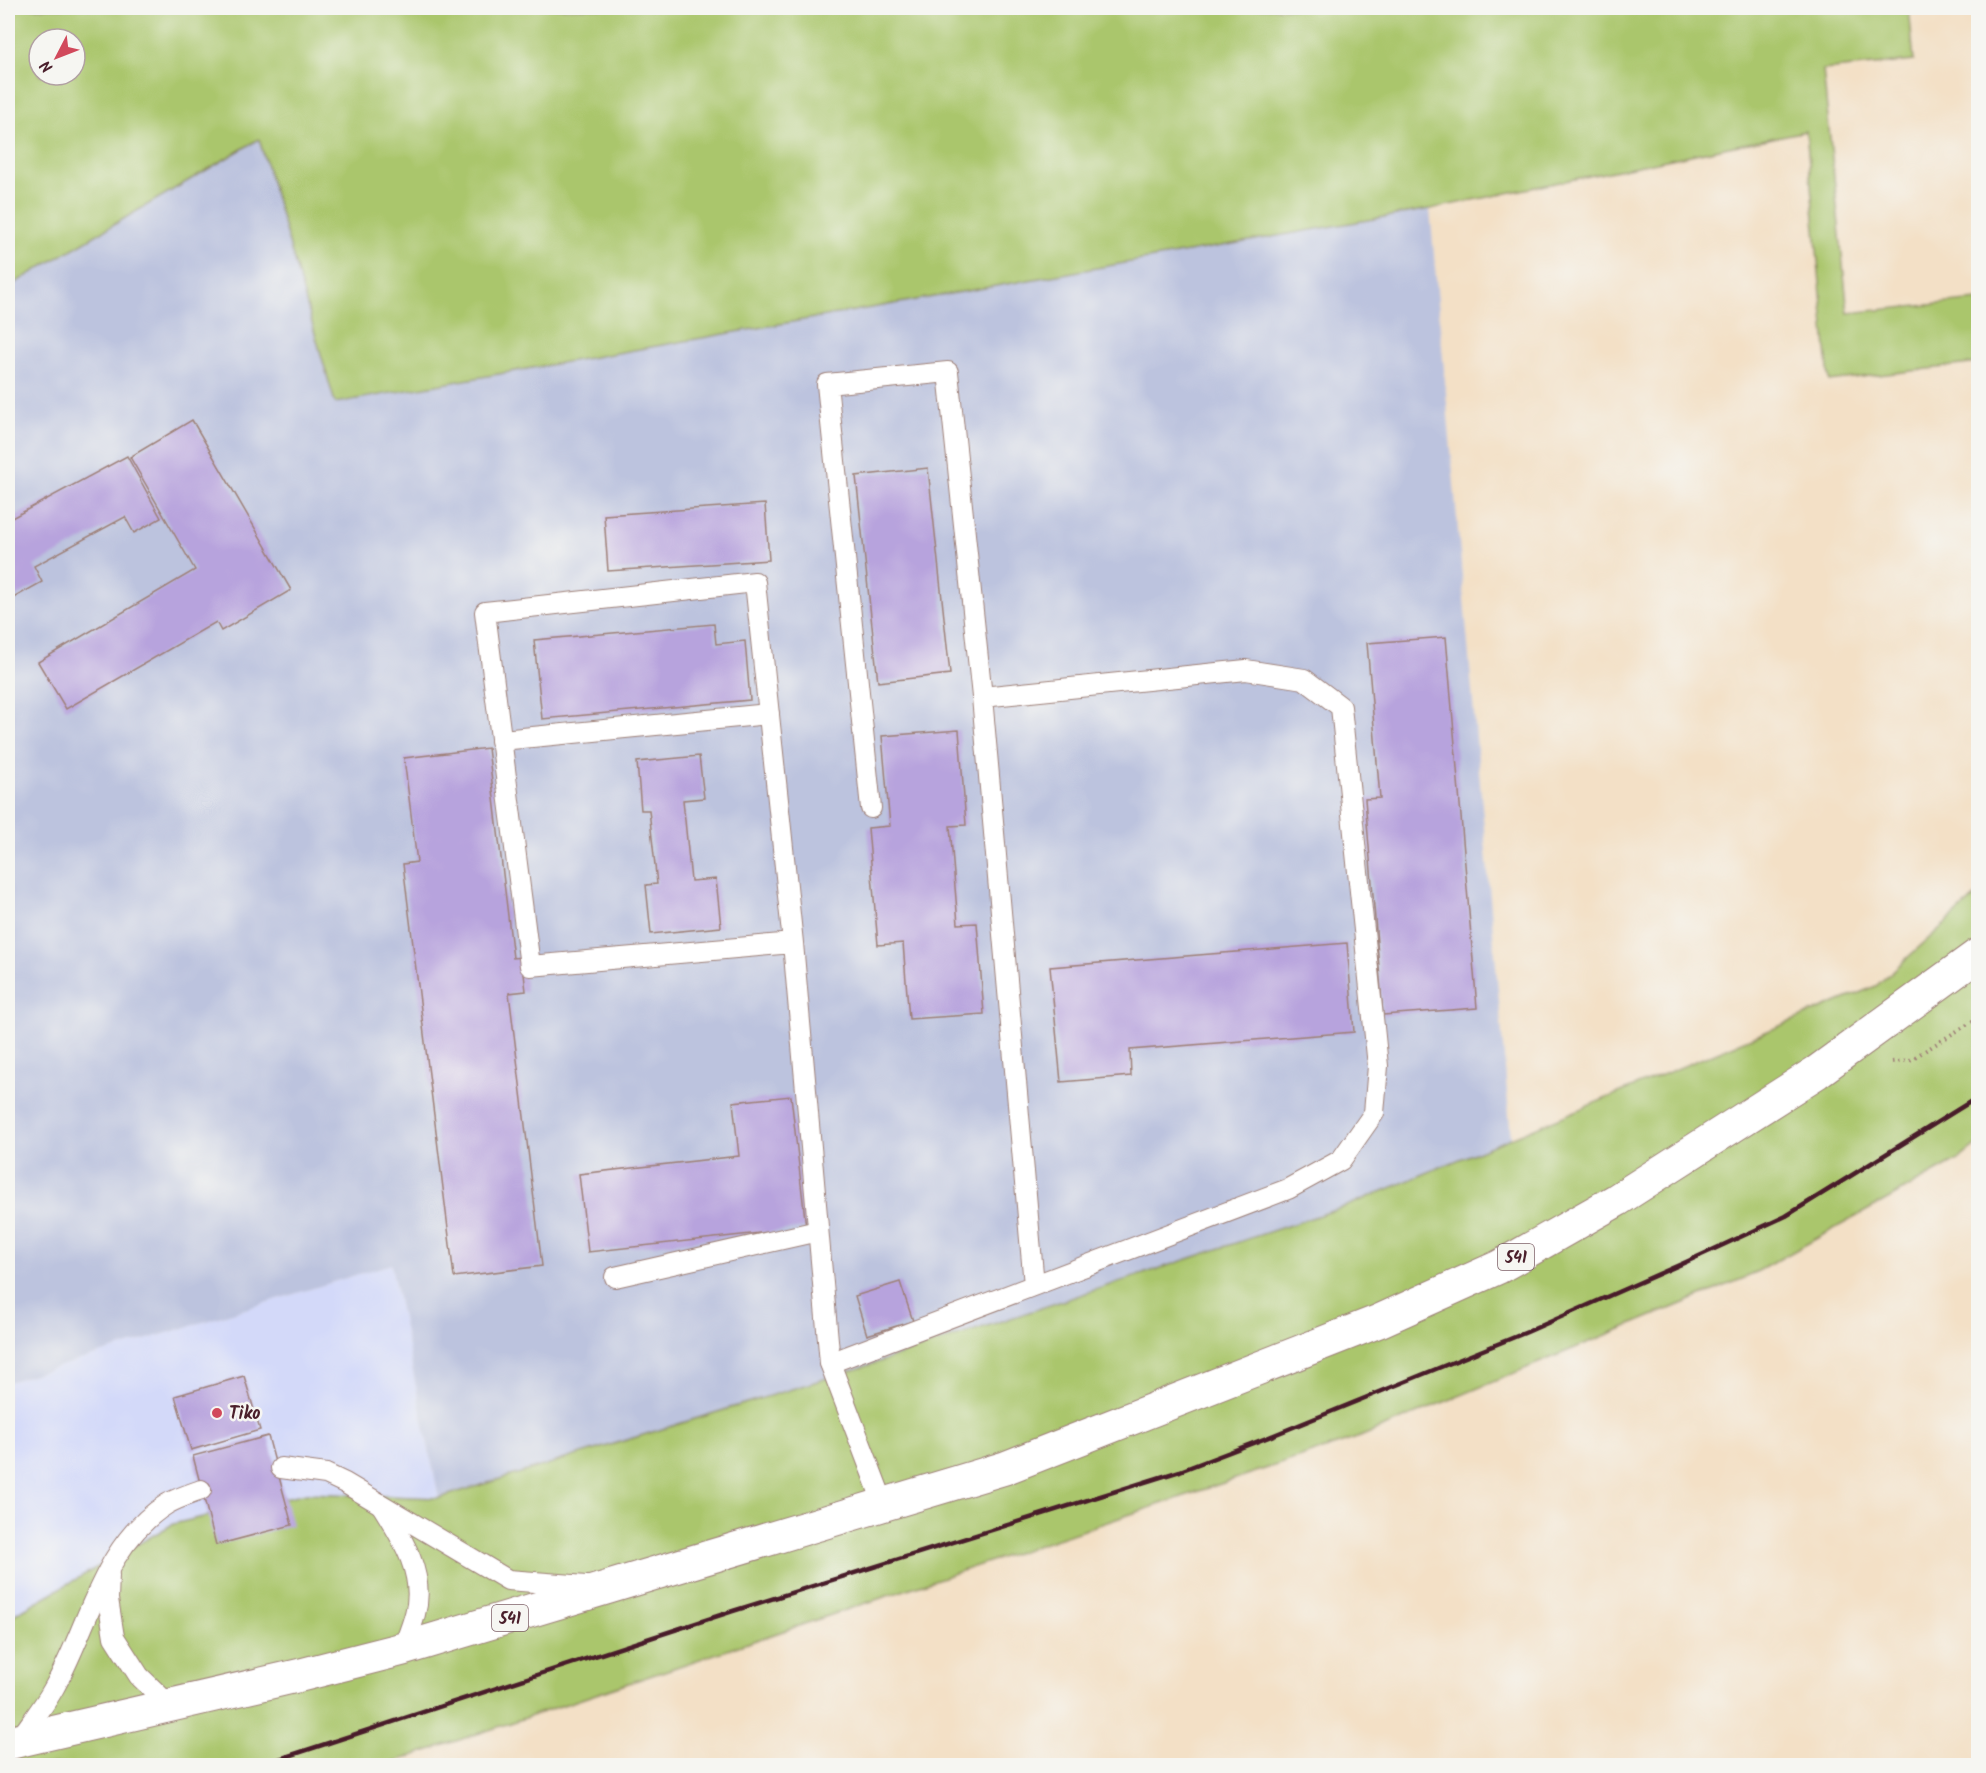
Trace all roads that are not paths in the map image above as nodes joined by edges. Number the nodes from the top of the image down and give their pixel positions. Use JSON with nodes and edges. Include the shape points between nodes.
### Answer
{"nodes":[{"id":1,"x":982,"y":697,"type":"junction"},
{"id":2,"x":769,"y":714,"type":"junction"},
{"id":3,"x":501,"y":740,"type":"junction"},
{"id":4,"x":871,"y":808,"type":"dead end"},
{"id":5,"x":793,"y":943,"type":"junction"},
{"id":6,"x":1978,"y":955,"type":"edge"},
{"id":7,"x":818,"y":1232,"type":"junction"},
{"id":8,"x":615,"y":1277,"type":"dead end"},
{"id":9,"x":1034,"y":1285,"type":"junction"},
{"id":10,"x":830,"y":1363,"type":"junction"},
{"id":11,"x":281,"y":1468,"type":"dead end"},
{"id":12,"x":201,"y":1490,"type":"dead end"},
{"id":13,"x":381,"y":1504,"type":"junction"},
{"id":14,"x":884,"y":1505,"type":"junction"},
{"id":15,"x":109,"y":1566,"type":"junction"},
{"id":16,"x":609,"y":1588,"type":"junction"},
{"id":17,"x":403,"y":1649,"type":"junction"},
{"id":18,"x":169,"y":1705,"type":"junction"},
{"id":19,"x":13,"y":1741,"type":"edge"}],
"edges":[{"from":1,"to":4,"type":"lane","via":[[948,372],[827,384]]},
{"from":1,"to":9,"type":"lane"},
{"from":1,"to":9,"type":"lane","via":[[1246,670],[1304,679],[1341,707],[1378,1066],[1374,1113],[1341,1160],[1288,1189]]},
{"from":2,"to":3,"type":"lane"},
{"from":2,"to":3,"type":"lane","via":[[754,582],[485,612]]},
{"from":2,"to":5,"type":"lane"},
{"from":3,"to":5,"type":"lane","via":[[530,966]]},
{"from":5,"to":7,"type":"lane"},
{"from":6,"to":14,"type":"main road","number":"541","via":[[1807,1078],[1617,1200],[1499,1267],[1379,1321],[1050,1451]]},
{"from":7,"to":8,"type":"lane"},
{"from":7,"to":10,"type":"lane"},
{"from":9,"to":10,"type":"lane"},
{"from":10,"to":14,"type":"lane"},
{"from":11,"to":13,"type":"lane","via":[[326,1474]]},
{"from":12,"to":15,"type":"lane","via":[[169,1503],[149,1517]]},
{"from":13,"to":16,"type":"lane","via":[[508,1580]]},
{"from":13,"to":17,"type":"lane","via":[[411,1557],[417,1585],[416,1612]]},
{"from":14,"to":16,"type":"main road","number":"541"},
{"from":15,"to":18,"type":"lane","via":[[108,1599],[114,1637],[139,1676]]},
{"from":15,"to":19,"type":"lane","via":[[55,1687]]},
{"from":16,"to":17,"type":"main road","number":"541"},
{"from":17,"to":18,"type":"main road","number":"541"},
{"from":18,"to":19,"type":"main road","number":"541"}]}
